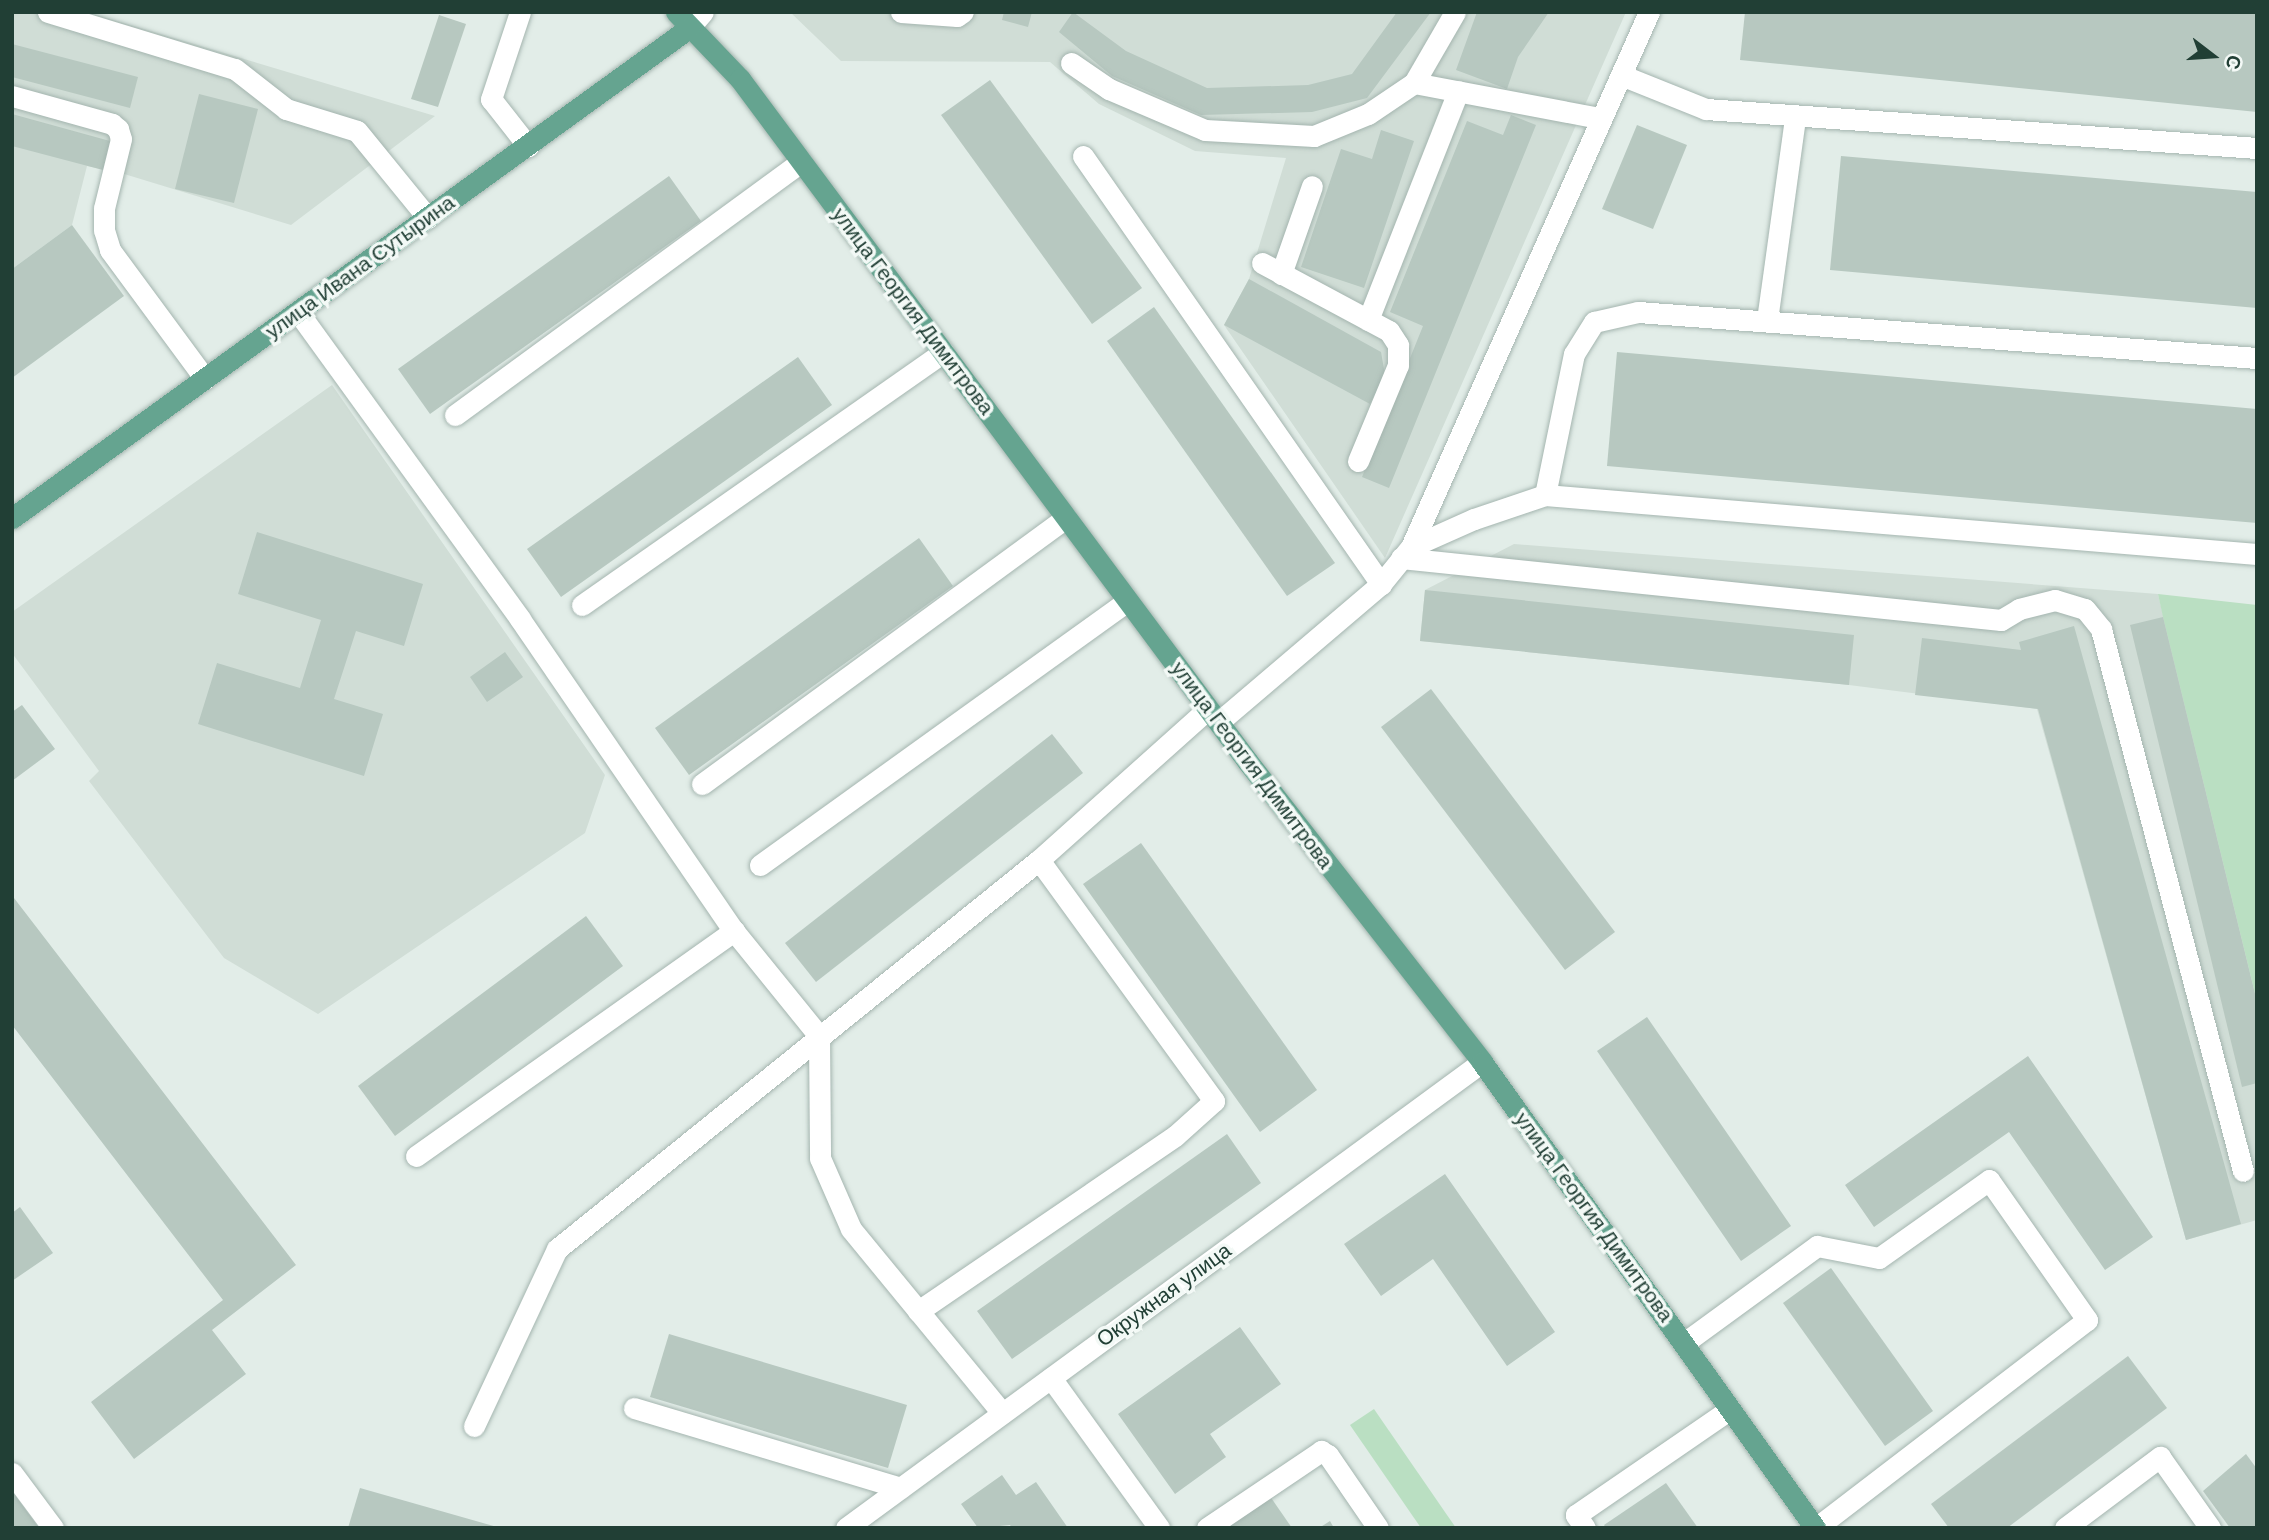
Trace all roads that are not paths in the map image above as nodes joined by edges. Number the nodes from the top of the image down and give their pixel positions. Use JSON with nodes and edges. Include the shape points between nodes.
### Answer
{"nodes":[{"id":1,"x":48,"y":12,"type":"edge"},
{"id":2,"x":520,"y":12,"type":"edge"},
{"id":3,"x":703,"y":12,"type":"edge"},
{"id":4,"x":901,"y":12,"type":"edge"},
{"id":5,"x":963,"y":12,"type":"edge"},
{"id":6,"x":1455,"y":12,"type":"edge"},
{"id":7,"x":1649,"y":12,"type":"edge"},
{"id":8,"x":682,"y":20,"type":"edge"},
{"id":9,"x":1071,"y":63,"type":"dead end"},
{"id":10,"x":1620,"y":75,"type":"junction"},
{"id":11,"x":1414,"y":83,"type":"junction"},
{"id":12,"x":1458,"y":91,"type":"junction"},
{"id":13,"x":12,"y":96,"type":"edge"},
{"id":14,"x":1600,"y":117,"type":"junction"},
{"id":15,"x":1795,"y":117,"type":"junction"},
{"id":16,"x":528,"y":146,"type":"junction"},
{"id":17,"x":2257,"y":148,"type":"edge"},
{"id":18,"x":1083,"y":156,"type":"dead end"},
{"id":19,"x":801,"y":162,"type":"junction"},
{"id":20,"x":1312,"y":186,"type":"dead end"},
{"id":21,"x":428,"y":218,"type":"junction"},
{"id":22,"x":1262,"y":263,"type":"dead end"},
{"id":23,"x":1281,"y":274,"type":"junction"},
{"id":24,"x":298,"y":312,"type":"junction"},
{"id":25,"x":1368,"y":320,"type":"junction"},
{"id":26,"x":1767,"y":320,"type":"junction"},
{"id":27,"x":943,"y":352,"type":"junction"},
{"id":28,"x":2257,"y":358,"type":"edge"},
{"id":29,"x":205,"y":379,"type":"junction"},
{"id":30,"x":455,"y":415,"type":"dead end"},
{"id":31,"x":1358,"y":461,"type":"dead end"},
{"id":32,"x":1545,"y":495,"type":"junction"},
{"id":33,"x":12,"y":518,"type":"edge"},
{"id":34,"x":1066,"y":518,"type":"junction"},
{"id":35,"x":1406,"y":552,"type":"junction"},
{"id":36,"x":2257,"y":554,"type":"edge"},
{"id":37,"x":1381,"y":584,"type":"junction"},
{"id":38,"x":1127,"y":601,"type":"junction"},
{"id":39,"x":582,"y":605,"type":"dead end"},
{"id":40,"x":1214,"y":715,"type":"junction"},
{"id":41,"x":702,"y":784,"type":"dead end"},
{"id":42,"x":1039,"y":860,"type":"junction"},
{"id":43,"x":760,"y":865,"type":"dead end"},
{"id":44,"x":734,"y":931,"type":"junction"},
{"id":45,"x":819,"y":1036,"type":"junction"},
{"id":46,"x":1482,"y":1062,"type":"junction"},
{"id":47,"x":416,"y":1156,"type":"dead end"},
{"id":48,"x":2243,"y":1171,"type":"dead end"},
{"id":49,"x":918,"y":1311,"type":"junction"},
{"id":50,"x":1684,"y":1343,"type":"junction"},
{"id":51,"x":1051,"y":1378,"type":"junction"},
{"id":52,"x":635,"y":1408,"type":"dead end"},
{"id":53,"x":1730,"y":1409,"type":"junction"},
{"id":54,"x":1002,"y":1413,"type":"junction"},
{"id":55,"x":474,"y":1426,"type":"dead end"},
{"id":56,"x":12,"y":1473,"type":"edge"},
{"id":57,"x":900,"y":1488,"type":"junction"},
{"id":58,"x":53,"y":1528,"type":"edge"},
{"id":59,"x":846,"y":1528,"type":"edge"},
{"id":60,"x":1159,"y":1528,"type":"edge"},
{"id":61,"x":1207,"y":1528,"type":"edge"},
{"id":62,"x":1378,"y":1528,"type":"edge"},
{"id":63,"x":1585,"y":1528,"type":"edge"},
{"id":64,"x":1816,"y":1528,"type":"edge"},
{"id":65,"x":2065,"y":1528,"type":"edge"},
{"id":66,"x":2210,"y":1528,"type":"edge"}],
"edges":[{"from":1,"to":21,"type":"street","via":[[235,69],[286,109],[357,131]]},
{"from":2,"to":16,"type":"street","via":[[491,99]]},
{"from":3,"to":8,"type":"street","name":"улица Ивана Сутырина"},
{"from":4,"to":5,"type":"street","via":[[957,16]]},
{"from":6,"to":11,"type":"street"},
{"from":7,"to":10,"type":"street"},
{"from":8,"to":16,"type":"main road","name":"улица Ивана Сутырина"},
{"from":8,"to":19,"type":"main road","name":"улица Георгия Димитрова","via":[[740,79]]},
{"from":9,"to":11,"type":"street","via":[[1109,89],[1205,130],[1314,136],[1368,114]]},
{"from":10,"to":14,"type":"street"},
{"from":10,"to":15,"type":"street","via":[[1706,109]]},
{"from":11,"to":12,"type":"street"},
{"from":12,"to":14,"type":"street"},
{"from":12,"to":25,"type":"street"},
{"from":13,"to":29,"type":"street","via":[[118,129],[121,139],[104,208],[110,250]]},
{"from":14,"to":35,"type":"street"},
{"from":15,"to":17,"type":"street"},
{"from":15,"to":26,"type":"street"},
{"from":16,"to":21,"type":"main road","name":"улица Ивана Сутырина"},
{"from":18,"to":37,"type":"street"},
{"from":19,"to":27,"type":"main road","name":"улица Георгия Димитрова"},
{"from":19,"to":30,"type":"street"},
{"from":20,"to":23,"type":"street"},
{"from":21,"to":24,"type":"main road","name":"улица Ивана Сутырина"},
{"from":22,"to":23,"type":"street"},
{"from":23,"to":25,"type":"street"},
{"from":24,"to":29,"type":"main road","name":"улица Ивана Сутырина"},
{"from":24,"to":44,"type":"street","via":[[520,619]]},
{"from":25,"to":31,"type":"street","via":[[1389,331],[1398,345],[1398,365]]},
{"from":26,"to":28,"type":"street"},
{"from":26,"to":32,"type":"street","via":[[1638,312],[1594,322],[1574,354]]},
{"from":27,"to":34,"type":"main road","name":"улица Георгия Димитрова"},
{"from":27,"to":39,"type":"street"},
{"from":29,"to":33,"type":"main road","name":"улица Ивана Сутырина"},
{"from":32,"to":35,"type":"street","via":[[1474,519]]},
{"from":32,"to":36,"type":"street"},
{"from":34,"to":38,"type":"main road","name":"улица Георгия Димитрова"},
{"from":34,"to":41,"type":"street"},
{"from":35,"to":37,"type":"street"},
{"from":35,"to":48,"type":"street","via":[[2001,620],[2019,609],[2055,600],[2085,610],[2101,629]]},
{"from":37,"to":40,"type":"street"},
{"from":38,"to":40,"type":"main road","name":"улица Георгия Димитрова"},
{"from":38,"to":43,"type":"street"},
{"from":40,"to":42,"type":"street"},
{"from":40,"to":46,"type":"main road","name":"улица Георгия Димитрова"},
{"from":42,"to":45,"type":"street"},
{"from":42,"to":49,"type":"street","via":[[1214,1101],[1175,1136]]},
{"from":44,"to":45,"type":"street"},
{"from":44,"to":47,"type":"street"},
{"from":45,"to":49,"type":"street","via":[[820,1158],[851,1229]]},
{"from":45,"to":55,"type":"street","via":[[557,1249]]},
{"from":46,"to":50,"type":"main road","name":"улица Георгия Димитрова"},
{"from":46,"to":51,"type":"street","name":"Окружная улица"},
{"from":49,"to":54,"type":"street"},
{"from":50,"to":53,"type":"main road","name":"улица Георгия Димитрова"},
{"from":50,"to":64,"type":"street","via":[[1816,1247],[1879,1258],[1989,1180],[2087,1320]]},
{"from":51,"to":54,"type":"street","name":"Окружная улица"},
{"from":51,"to":60,"type":"street"},
{"from":52,"to":57,"type":"street"},
{"from":53,"to":63,"type":"street","via":[[1576,1515]]},
{"from":53,"to":64,"type":"main road","name":"улица Георгия Димитрова"},
{"from":54,"to":57,"type":"street","name":"Окружная улица"},
{"from":56,"to":58,"type":"street"},
{"from":57,"to":59,"type":"street","name":"Окружная улица"},
{"from":61,"to":62,"type":"street","via":[[1321,1451]]},
{"from":65,"to":66,"type":"street","via":[[2160,1458]]}]}
